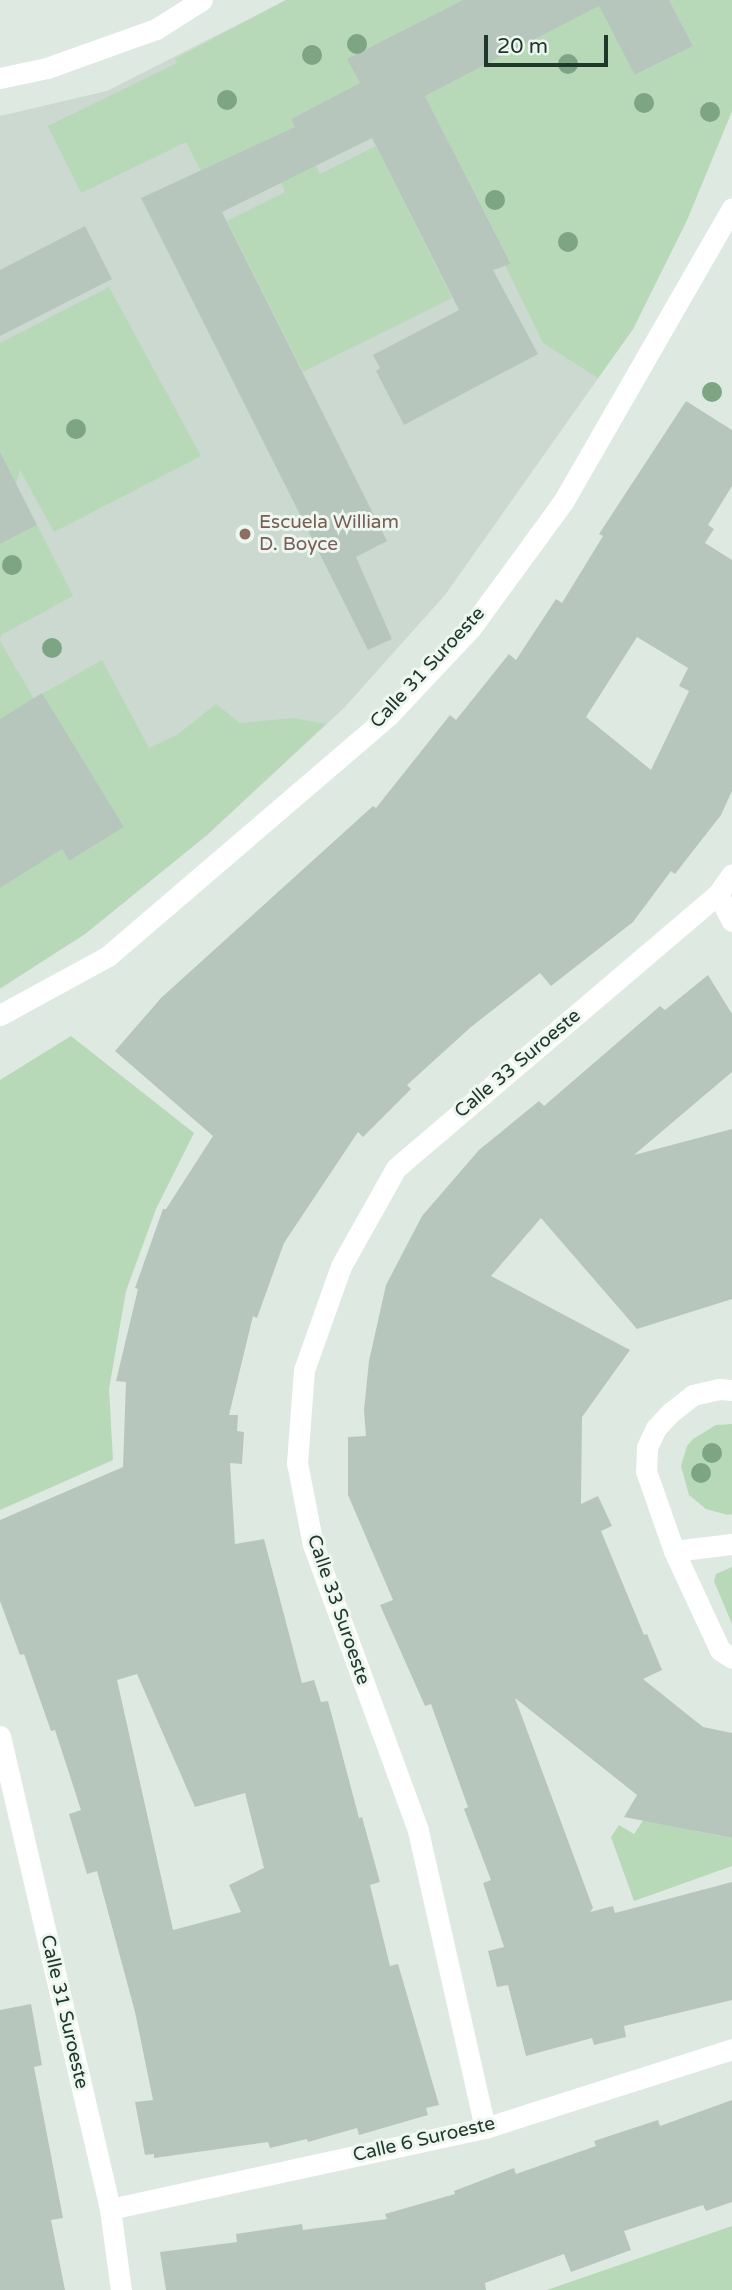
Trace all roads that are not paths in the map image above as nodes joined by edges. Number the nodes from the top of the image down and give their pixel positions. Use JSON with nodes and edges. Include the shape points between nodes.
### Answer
{"nodes":[{"id":1,"x":202,"y":0,"type":"edge"},
{"id":2,"x":0,"y":78,"type":"edge"},
{"id":3,"x":732,"y":208,"type":"edge"},
{"id":4,"x":732,"y":874,"type":"edge"},
{"id":5,"x":718,"y":894,"type":"junction"},
{"id":6,"x":732,"y":920,"type":"edge"},
{"id":7,"x":0,"y":1015,"type":"edge"},
{"id":8,"x":732,"y":1390,"type":"edge"},
{"id":9,"x":732,"y":1544,"type":"edge"},
{"id":10,"x":674,"y":1551,"type":"junction"},
{"id":11,"x":732,"y":1658,"type":"edge"},
{"id":12,"x":0,"y":1736,"type":"edge"},
{"id":13,"x":732,"y":2049,"type":"edge"},
{"id":14,"x":485,"y":2128,"type":"junction"},
{"id":15,"x":110,"y":2209,"type":"junction"},
{"id":16,"x":121,"y":2290,"type":"edge"}],
"edges":[{"from":1,"to":2,"type":"street","via":[[156,29],[47,68]]},
{"from":3,"to":7,"type":"street","name":"Calle 31 Suroeste","via":[[562,502],[470,629],[388,716],[108,956]]},
{"from":4,"to":5,"type":"street","name":"Calle 33 Suroeste"},
{"from":5,"to":6,"type":"street"},
{"from":5,"to":14,"type":"street","name":"Calle 33 Suroeste","via":[[396,1168],[341,1266],[304,1370],[297,1463],[313,1545],[418,1830]]},
{"from":8,"to":10,"type":"street","via":[[693,1395],[656,1428],[648,1447],[646,1471]]},
{"from":9,"to":10,"type":"street"},
{"from":10,"to":11,"type":"street","via":[[720,1650]]},
{"from":12,"to":15,"type":"street","name":"Calle 31 Suroeste"},
{"from":13,"to":14,"type":"street","name":"Calle 6 Suroeste"},
{"from":14,"to":15,"type":"street","name":"Calle 6 Suroeste"},
{"from":15,"to":16,"type":"street","name":"Calle 31 Suroeste"}]}
